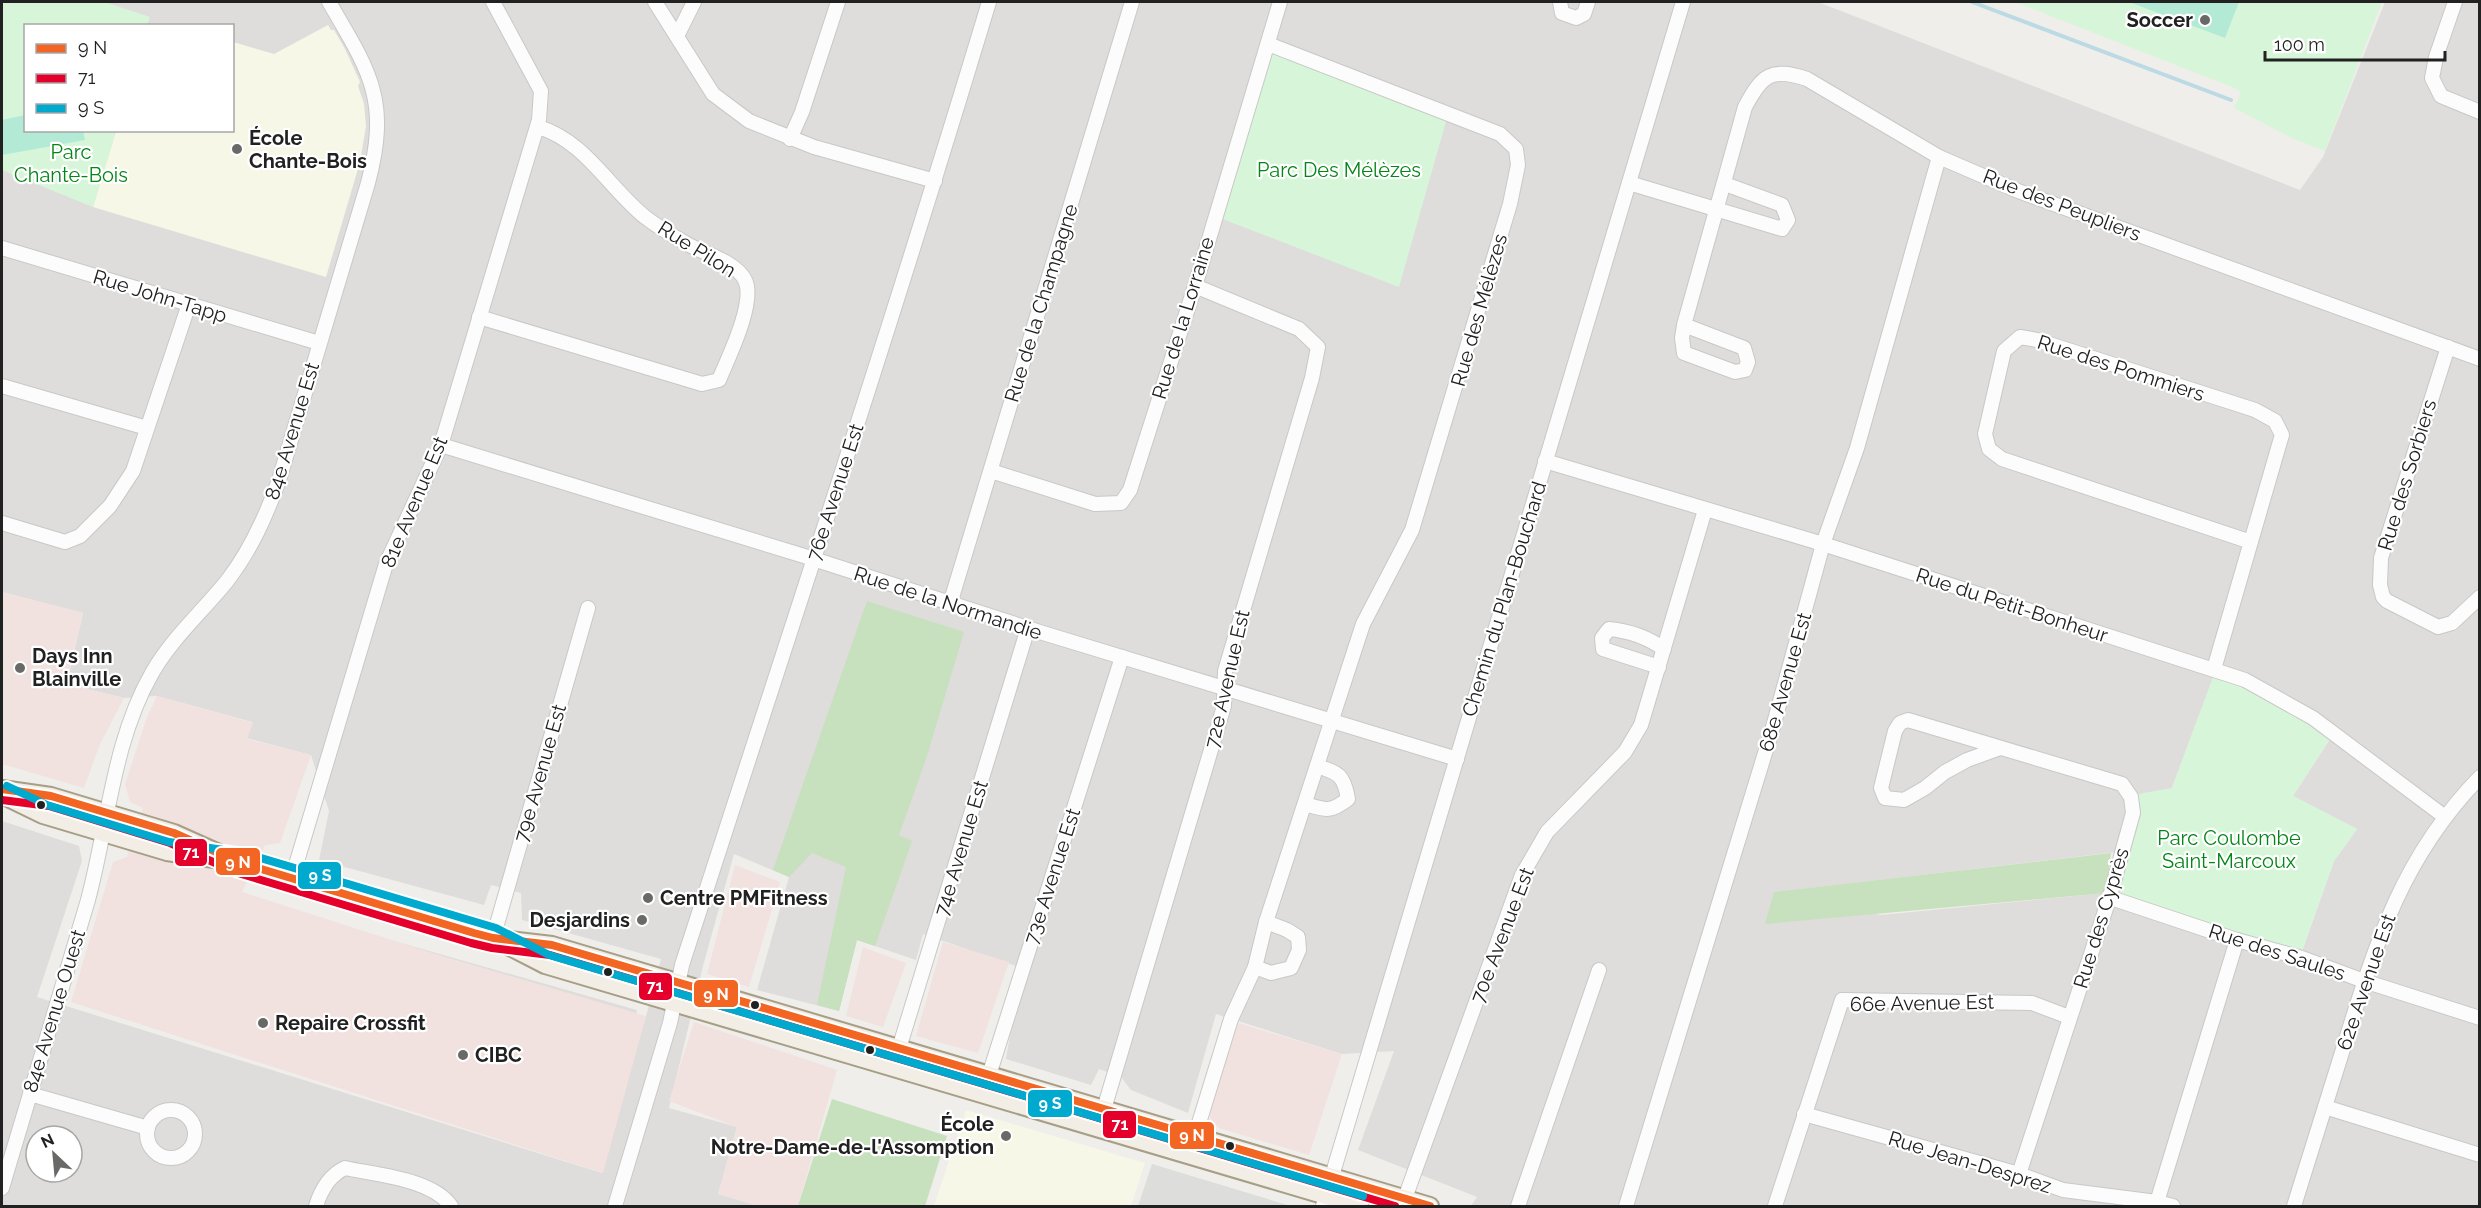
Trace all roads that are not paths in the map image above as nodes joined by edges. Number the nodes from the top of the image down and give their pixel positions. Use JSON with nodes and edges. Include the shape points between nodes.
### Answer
{"nodes":[{"id":1,"x":329,"y":2,"type":"edge"},
{"id":2,"x":493,"y":2,"type":"edge"},
{"id":3,"x":655,"y":2,"type":"edge"},
{"id":4,"x":694,"y":2,"type":"edge"},
{"id":5,"x":837,"y":2,"type":"edge"},
{"id":6,"x":989,"y":2,"type":"edge"},
{"id":7,"x":1132,"y":2,"type":"edge"},
{"id":8,"x":1280,"y":2,"type":"edge"},
{"id":9,"x":1560,"y":2,"type":"edge"},
{"id":10,"x":1588,"y":2,"type":"edge"},
{"id":11,"x":1683,"y":2,"type":"edge"},
{"id":12,"x":2455,"y":2,"type":"edge"},
{"id":13,"x":677,"y":36,"type":"junction"},
{"id":14,"x":1268,"y":44,"type":"junction"},
{"id":15,"x":2480,"y":112,"type":"edge"},
{"id":16,"x":538,"y":127,"type":"junction"},
{"id":17,"x":790,"y":139,"type":"junction"},
{"id":18,"x":1939,"y":157,"type":"junction"},
{"id":19,"x":935,"y":181,"type":"junction"},
{"id":20,"x":1629,"y":183,"type":"junction"},
{"id":21,"x":1725,"y":184,"type":"junction"},
{"id":22,"x":1716,"y":208,"type":"junction"},
{"id":23,"x":2,"y":248,"type":"edge"},
{"id":24,"x":1195,"y":286,"type":"junction"},
{"id":25,"x":189,"y":304,"type":"junction"},
{"id":26,"x":479,"y":317,"type":"junction"},
{"id":27,"x":1684,"y":325,"type":"junction"},
{"id":28,"x":319,"y":343,"type":"junction"},
{"id":29,"x":2448,"y":347,"type":"junction"},
{"id":30,"x":2480,"y":359,"type":"edge"},
{"id":31,"x":2,"y":386,"type":"edge"},
{"id":32,"x":147,"y":428,"type":"junction"},
{"id":33,"x":441,"y":445,"type":"junction"},
{"id":34,"x":1545,"y":461,"type":"junction"},
{"id":35,"x":991,"y":471,"type":"junction"},
{"id":36,"x":1705,"y":510,"type":"junction"},
{"id":37,"x":2,"y":523,"type":"edge"},
{"id":38,"x":2251,"y":542,"type":"junction"},
{"id":39,"x":1823,"y":544,"type":"junction"},
{"id":40,"x":814,"y":560,"type":"junction"},
{"id":41,"x":2480,"y":597,"type":"edge"},
{"id":42,"x":950,"y":604,"type":"junction"},
{"id":43,"x":588,"y":608,"type":"dead end"},
{"id":44,"x":1028,"y":628,"type":"junction"},
{"id":45,"x":1665,"y":649,"type":"junction"},
{"id":46,"x":1122,"y":657,"type":"junction"},
{"id":47,"x":1659,"y":667,"type":"junction"},
{"id":48,"x":2214,"y":669,"type":"junction"},
{"id":49,"x":1225,"y":688,"type":"junction"},
{"id":50,"x":1332,"y":720,"type":"junction"},
{"id":51,"x":2000,"y":748,"type":"junction"},
{"id":52,"x":1457,"y":759,"type":"junction"},
{"id":53,"x":1317,"y":766,"type":"junction"},
{"id":54,"x":2480,"y":777,"type":"edge"},
{"id":55,"x":2,"y":789,"type":"edge"},
{"id":56,"x":2,"y":795,"type":"edge"},
{"id":57,"x":1305,"y":804,"type":"junction"},
{"id":58,"x":108,"y":812,"type":"junction"},
{"id":59,"x":2445,"y":816,"type":"junction"},
{"id":60,"x":104,"y":834,"type":"junction"},
{"id":61,"x":241,"y":863,"type":"junction"},
{"id":62,"x":292,"y":879,"type":"junction"},
{"id":63,"x":2108,"y":897,"type":"junction"},
{"id":64,"x":1266,"y":922,"type":"junction"},
{"id":65,"x":493,"y":938,"type":"junction"},
{"id":66,"x":2237,"y":940,"type":"junction"},
{"id":67,"x":1255,"y":967,"type":"junction"},
{"id":68,"x":1599,"y":970,"type":"dead end"},
{"id":69,"x":2364,"y":981,"type":"junction"},
{"id":70,"x":678,"y":982,"type":"junction"},
{"id":71,"x":674,"y":1003,"type":"junction"},
{"id":72,"x":2069,"y":1017,"type":"junction"},
{"id":73,"x":2480,"y":1018,"type":"edge"},
{"id":74,"x":899,"y":1047,"type":"junction"},
{"id":75,"x":893,"y":1068,"type":"junction"},
{"id":76,"x":989,"y":1074,"type":"junction"},
{"id":77,"x":30,"y":1094,"type":"junction"},
{"id":78,"x":983,"y":1094,"type":"junction"},
{"id":79,"x":2325,"y":1107,"type":"junction"},
{"id":80,"x":1104,"y":1109,"type":"junction"},
{"id":81,"x":1804,"y":1114,"type":"junction"},
{"id":82,"x":148,"y":1128,"type":"dead end"},
{"id":83,"x":1195,"y":1136,"type":"junction"},
{"id":84,"x":2480,"y":1155,"type":"edge"},
{"id":85,"x":2019,"y":1174,"type":"junction"},
{"id":86,"x":1332,"y":1176,"type":"junction"},
{"id":87,"x":2,"y":1188,"type":"edge"},
{"id":88,"x":1405,"y":1198,"type":"junction"},
{"id":89,"x":1324,"y":1202,"type":"edge"},
{"id":90,"x":2157,"y":1202,"type":"junction"},
{"id":91,"x":316,"y":1206,"type":"edge"},
{"id":92,"x":451,"y":1206,"type":"edge"},
{"id":93,"x":615,"y":1206,"type":"edge"},
{"id":94,"x":1360,"y":1206,"type":"edge"},
{"id":95,"x":1430,"y":1206,"type":"edge"},
{"id":96,"x":1518,"y":1206,"type":"edge"},
{"id":97,"x":1626,"y":1206,"type":"edge"},
{"id":98,"x":1774,"y":1206,"type":"edge"},
{"id":99,"x":2173,"y":1206,"type":"edge"},
{"id":100,"x":2294,"y":1206,"type":"edge"}],
"edges":[{"from":1,"to":28,"type":"street","name":"84e Avenue Est","via":[[369,78],[378,130],[375,158]]},
{"from":2,"to":16,"type":"street","via":[[541,91]]},
{"from":3,"to":13,"type":"street"},
{"from":4,"to":13,"type":"street"},
{"from":5,"to":17,"type":"street"},
{"from":6,"to":19,"type":"street","name":"76e Avenue Est"},
{"from":7,"to":35,"type":"street","name":"Rue de la Champagne"},
{"from":8,"to":14,"type":"street","name":"Rue de la Lorraine"},
{"from":9,"to":10,"type":"street","via":[[1562,13],[1576,18],[1584,14]]},
{"from":11,"to":20,"type":"street","name":"Chemin du Plan-Bouchard"},
{"from":12,"to":15,"type":"street","via":[[2432,78],[2441,96]]},
{"from":13,"to":17,"type":"street","via":[[713,94],[749,121]]},
{"from":14,"to":24,"type":"street","name":"Rue de la Lorraine"},
{"from":14,"to":50,"type":"street","name":"Rue des Mélèzes","via":[[1500,134],[1516,148],[1518,165],[1507,215],[1412,530],[1364,624]]},
{"from":16,"to":26,"type":"street","name":"81e Avenue Est"},
{"from":16,"to":26,"type":"street","name":"Rue Pilon","via":[[563,137],[645,216],[736,269],[745,281],[748,295],[737,335],[719,380],[702,384]]},
{"from":17,"to":19,"type":"street"},
{"from":18,"to":21,"type":"street","name":"Rue des Peupliers","via":[[1807,79],[1791,74],[1772,75],[1758,82],[1745,107]]},
{"from":18,"to":29,"type":"street","name":"Rue des Peupliers","via":[[2018,191]]},
{"from":18,"to":39,"type":"street","name":"68e Avenue Est","via":[[1857,448]]},
{"from":19,"to":40,"type":"street","name":"76e Avenue Est"},
{"from":20,"to":22,"type":"street"},
{"from":20,"to":34,"type":"street","name":"Chemin du Plan-Bouchard"},
{"from":21,"to":22,"type":"street","name":"Rue des Peupliers"},
{"from":21,"to":22,"type":"street","via":[[1782,205],[1788,220],[1782,229]]},
{"from":22,"to":27,"type":"street","name":"Rue des Peupliers"},
{"from":23,"to":25,"type":"street","name":"Rue John-Tapp"},
{"from":24,"to":35,"type":"street","name":"Rue de la Lorraine","via":[[1130,490],[1121,503],[1095,504]]},
{"from":24,"to":49,"type":"street","name":"72e Avenue Est","via":[[1299,329],[1318,347],[1225,671]]},
{"from":25,"to":28,"type":"street","name":"Rue John-Tapp"},
{"from":25,"to":32,"type":"street"},
{"from":26,"to":33,"type":"street","name":"81e Avenue Est"},
{"from":27,"to":27,"type":"street","name":"Rue des Peupliers","via":[[1684,353],[1735,372],[1745,370],[1749,362],[1744,348]]},
{"from":28,"to":58,"type":"street","name":"84e Avenue Est","via":[[265,516],[233,573],[151,675],[131,718]]},
{"from":29,"to":30,"type":"street","name":"Rue des Peupliers"},
{"from":29,"to":41,"type":"street","name":"Rue des Sorbiers","via":[[2388,532],[2381,558],[2380,585],[2387,601],[2438,627],[2452,623]]},
{"from":31,"to":32,"type":"street"},
{"from":32,"to":37,"type":"street","via":[[133,471],[110,506],[80,536],[65,542]]},
{"from":33,"to":40,"type":"street","name":"Rue de la Normandie"},
{"from":33,"to":62,"type":"street","name":"81e Avenue Est","via":[[386,564]]},
{"from":34,"to":36,"type":"street","name":"Rue du Petit-Bonheur"},
{"from":34,"to":52,"type":"street","name":"Chemin du Plan-Bouchard"},
{"from":35,"to":42,"type":"street","name":"Rue de la Champagne"},
{"from":36,"to":39,"type":"street","name":"Rue du Petit-Bonheur"},
{"from":36,"to":45,"type":"street","name":"70e Avenue Est"},
{"from":38,"to":38,"type":"street","name":"Rue des Pommiers","via":[[2002,459],[1989,449],[1985,434],[2004,351],[2020,337],[2037,340],[2255,410],[2275,421],[2282,435]]},
{"from":38,"to":48,"type":"street","name":"Rue des Pommiers"},
{"from":39,"to":48,"type":"street","name":"Rue du Petit-Bonheur"},
{"from":39,"to":97,"type":"street","name":"68e Avenue Est","via":[[1773,727]]},
{"from":40,"to":42,"type":"street","name":"Rue de la Normandie"},
{"from":40,"to":70,"type":"street","name":"76e Avenue Est"},
{"from":42,"to":44,"type":"street","name":"Rue de la Normandie"},
{"from":43,"to":65,"type":"street","name":"79e Avenue Est"},
{"from":44,"to":46,"type":"street","name":"Rue de la Normandie"},
{"from":44,"to":74,"type":"street","name":"74e Avenue Est"},
{"from":45,"to":47,"type":"street","name":"70e Avenue Est"},
{"from":45,"to":47,"type":"street","via":[[1645,636],[1609,628],[1602,638],[1603,650]]},
{"from":46,"to":49,"type":"street","name":"Rue de la Normandie"},
{"from":46,"to":76,"type":"street","name":"73e Avenue Est"},
{"from":47,"to":88,"type":"street","name":"70e Avenue Est","via":[[1641,725],[1625,752],[1547,832],[1522,875]]},
{"from":48,"to":59,"type":"street","name":"Rue du Petit-Bonheur","via":[[2245,680],[2313,718]]},
{"from":49,"to":50,"type":"street","name":"Rue de la Normandie"},
{"from":49,"to":80,"type":"street","name":"72e Avenue Est","via":[[1224,706]]},
{"from":50,"to":52,"type":"street","name":"Rue de la Normandie"},
{"from":50,"to":53,"type":"street","name":"Rue des Mélèzes"},
{"from":51,"to":51,"type":"street","name":"Rue des Cyprès","via":[[1944,772],[1904,800],[1885,798],[1881,788],[1895,731],[1908,720]]},
{"from":51,"to":63,"type":"street","name":"Rue des Cyprès","via":[[2122,784],[2131,797],[2133,813]]},
{"from":52,"to":86,"type":"street","name":"Chemin du Plan-Bouchard"},
{"from":53,"to":57,"type":"street","name":"Rue des Mélèzes"},
{"from":53,"to":57,"type":"street","via":[[1338,773],[1346,785],[1348,799],[1324,810]]},
{"from":54,"to":59,"type":"street","name":"62e Avenue Est"},
{"from":55,"to":58,"type":"main road","via":[[51,796]]},
{"from":56,"to":60,"type":"main road","via":[[43,815]]},
{"from":57,"to":64,"type":"street","name":"Rue des Mélèzes"},
{"from":58,"to":60,"type":"street","name":"84e Avenue Est"},
{"from":58,"to":61,"type":"main road","via":[[174,833]]},
{"from":59,"to":69,"type":"street","name":"62e Avenue Est","via":[[2392,905]]},
{"from":60,"to":61,"type":"main road","via":[[167,852]]},
{"from":60,"to":77,"type":"street","name":"84e Avenue Ouest"},
{"from":61,"to":62,"type":"main road"},
{"from":62,"to":65,"type":"main road"},
{"from":63,"to":66,"type":"street","name":"Rue des Saules"},
{"from":63,"to":72,"type":"street","name":"Rue des Cyprès"},
{"from":64,"to":67,"type":"street","name":"Rue des Mélèzes"},
{"from":64,"to":67,"type":"street","via":[[1298,937],[1299,950],[1291,968],[1271,973]]},
{"from":65,"to":70,"type":"main road","via":[[552,945]]},
{"from":65,"to":71,"type":"main road","via":[[545,965]]},
{"from":66,"to":69,"type":"street","name":"Rue des Saules"},
{"from":66,"to":90,"type":"street"},
{"from":67,"to":83,"type":"street","name":"Rue des Mélèzes","via":[[1231,1019]]},
{"from":68,"to":96,"type":"street"},
{"from":69,"to":73,"type":"street","name":"Rue des Saules"},
{"from":69,"to":79,"type":"street","name":"62e Avenue Est"},
{"from":70,"to":71,"type":"street","name":"76e Avenue Est"},
{"from":70,"to":74,"type":"main road"},
{"from":71,"to":75,"type":"main road"},
{"from":71,"to":93,"type":"street","name":"76e Avenue Est"},
{"from":72,"to":81,"type":"street","name":"66e Avenue Est","via":[[2032,1003],[1842,1000]]},
{"from":72,"to":85,"type":"street","name":"Rue des Cyprès"},
{"from":74,"to":75,"type":"street","name":"74e Avenue Est"},
{"from":74,"to":76,"type":"main road"},
{"from":75,"to":78,"type":"main road"},
{"from":76,"to":78,"type":"street","name":"73e Avenue Est"},
{"from":76,"to":80,"type":"main road"},
{"from":77,"to":82,"type":"street"},
{"from":77,"to":87,"type":"street","name":"84e Avenue Ouest"},
{"from":78,"to":89,"type":"main road"},
{"from":79,"to":84,"type":"street"},
{"from":79,"to":100,"type":"street","name":"62e Avenue Est"},
{"from":80,"to":83,"type":"main road"},
{"from":81,"to":85,"type":"street","name":"Rue Jean-Desprez"},
{"from":81,"to":98,"type":"street","name":"66e Avenue Est"},
{"from":83,"to":86,"type":"main road"},
{"from":85,"to":90,"type":"street","name":"Rue Jean-Desprez","via":[[2062,1190]]},
{"from":86,"to":88,"type":"main road"},
{"from":86,"to":89,"type":"street","name":"Chemin du Plan-Bouchard"},
{"from":88,"to":95,"type":"main road"},
{"from":89,"to":94,"type":"main road"},
{"from":90,"to":99,"type":"street","name":"Rue Jean-Desprez"},
{"from":91,"to":92,"type":"street","via":[[336,1172],[345,1168],[425,1186],[445,1197]]}]}
